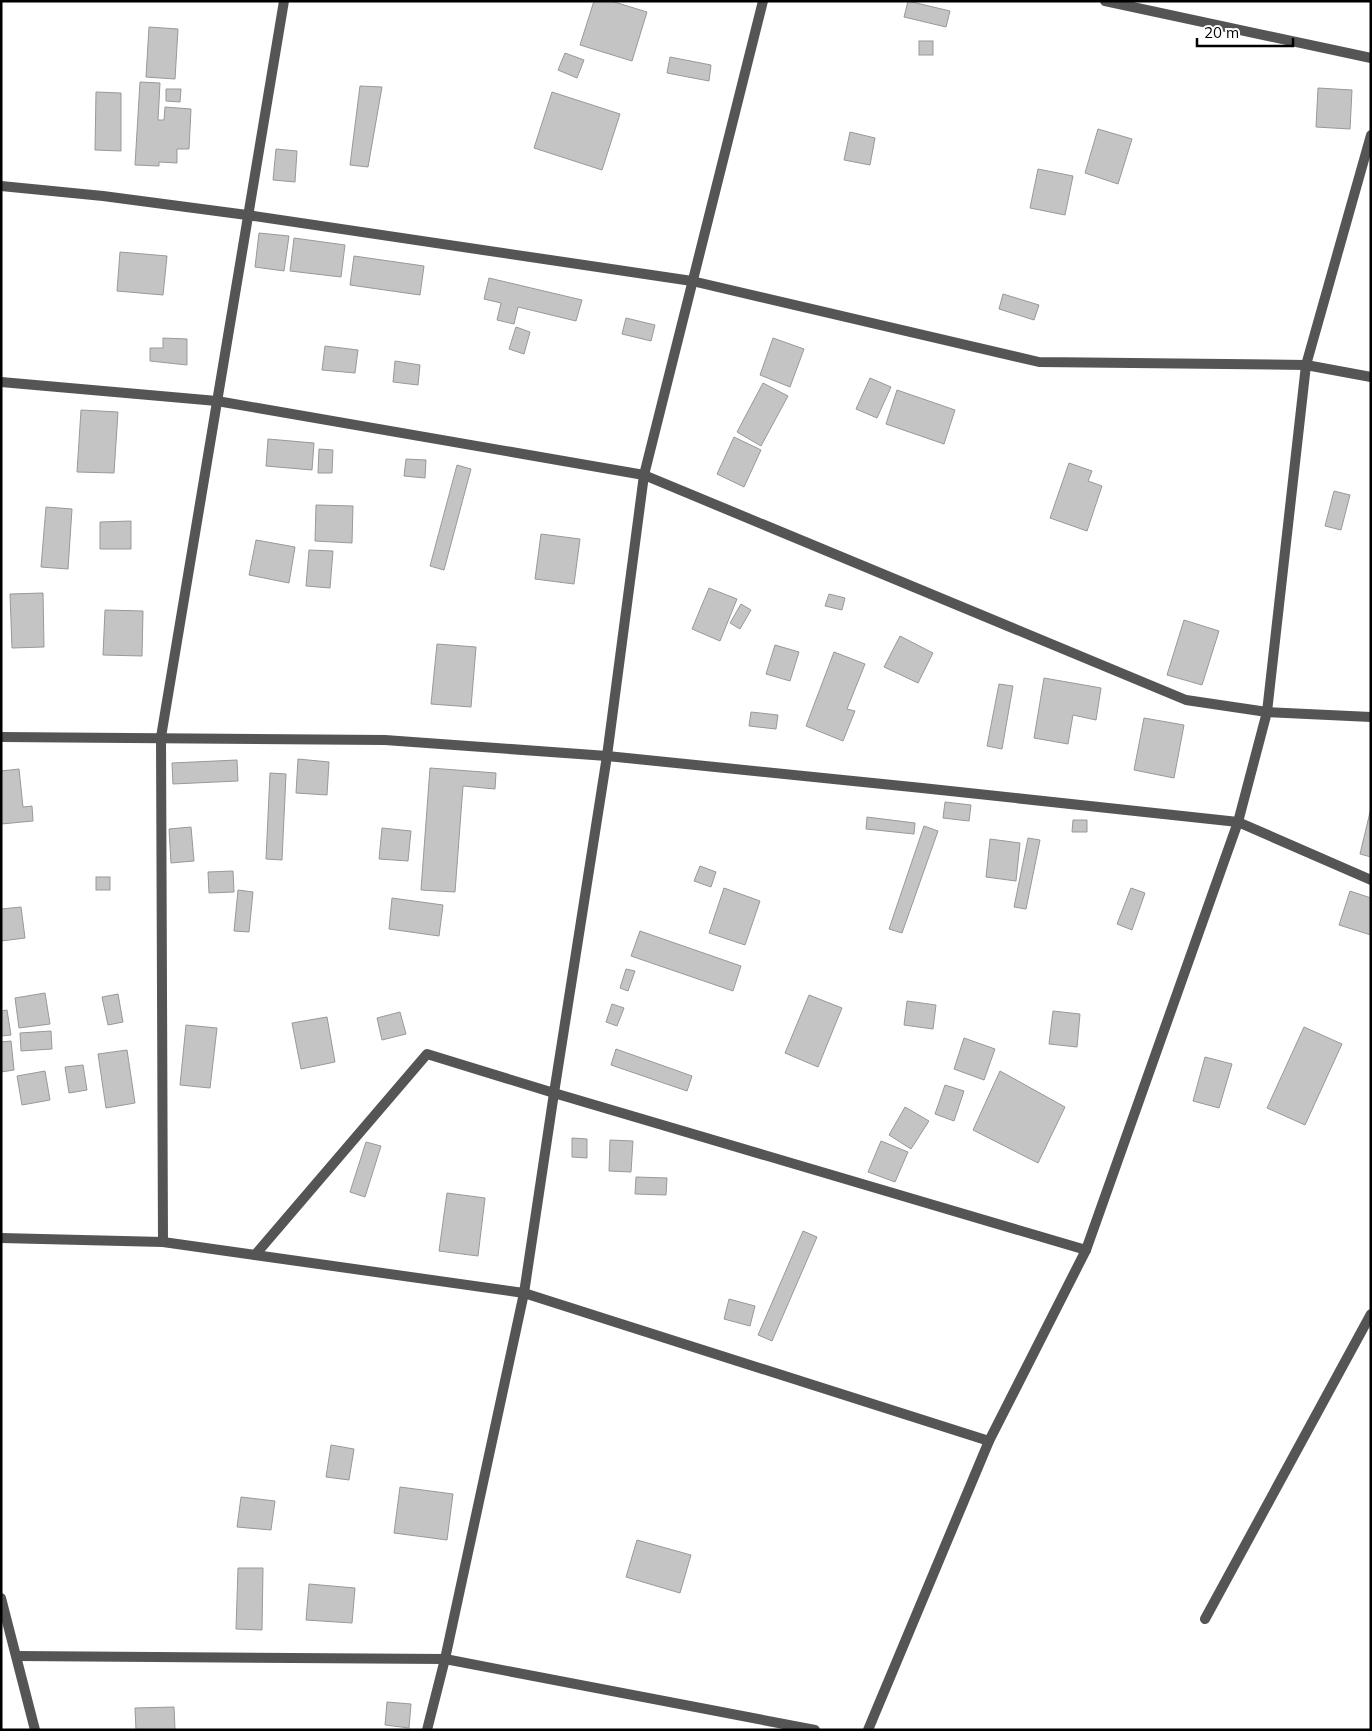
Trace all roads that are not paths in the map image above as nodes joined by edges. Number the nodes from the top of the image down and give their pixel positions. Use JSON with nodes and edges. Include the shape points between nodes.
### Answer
{"nodes":[{"id":1,"x":284,"y":1,"type":"edge"},
{"id":2,"x":763,"y":1,"type":"edge"},
{"id":3,"x":1105,"y":1,"type":"edge"},
{"id":4,"x":1371,"y":58,"type":"edge"},
{"id":5,"x":1371,"y":135,"type":"edge"},
{"id":6,"x":1,"y":186,"type":"edge"},
{"id":7,"x":248,"y":215,"type":"junction"},
{"id":8,"x":692,"y":281,"type":"junction"},
{"id":9,"x":1306,"y":365,"type":"junction"},
{"id":10,"x":1371,"y":378,"type":"edge"},
{"id":11,"x":1,"y":382,"type":"edge"},
{"id":12,"x":217,"y":401,"type":"junction"},
{"id":13,"x":644,"y":475,"type":"junction"},
{"id":14,"x":1267,"y":712,"type":"junction"},
{"id":15,"x":1371,"y":717,"type":"edge"},
{"id":16,"x":1,"y":737,"type":"edge"},
{"id":17,"x":161,"y":737,"type":"junction"},
{"id":18,"x":607,"y":756,"type":"junction"},
{"id":19,"x":1238,"y":822,"type":"junction"},
{"id":20,"x":1371,"y":880,"type":"edge"},
{"id":21,"x":554,"y":1093,"type":"junction"},
{"id":22,"x":1,"y":1238,"type":"edge"},
{"id":23,"x":163,"y":1242,"type":"junction"},
{"id":24,"x":1086,"y":1250,"type":"junction"},
{"id":25,"x":255,"y":1255,"type":"junction"},
{"id":26,"x":524,"y":1293,"type":"junction"},
{"id":27,"x":1371,"y":1314,"type":"edge"},
{"id":28,"x":990,"y":1441,"type":"junction"},
{"id":29,"x":1,"y":1598,"type":"edge"},
{"id":30,"x":1205,"y":1619,"type":"dead end"},
{"id":31,"x":17,"y":1656,"type":"junction"},
{"id":32,"x":445,"y":1660,"type":"junction"},
{"id":33,"x":35,"y":1730,"type":"edge"},
{"id":34,"x":427,"y":1730,"type":"edge"},
{"id":35,"x":815,"y":1730,"type":"edge"},
{"id":36,"x":868,"y":1730,"type":"edge"}],
"edges":[{"from":1,"to":7,"type":"street"},
{"from":2,"to":8,"type":"street"},
{"from":3,"to":4,"type":"street"},
{"from":5,"to":9,"type":"street"},
{"from":6,"to":7,"type":"street"},
{"from":7,"to":8,"type":"street"},
{"from":7,"to":12,"type":"street"},
{"from":8,"to":9,"type":"street","via":[[1039,362]]},
{"from":8,"to":13,"type":"street"},
{"from":9,"to":10,"type":"street"},
{"from":9,"to":14,"type":"street"},
{"from":11,"to":12,"type":"street"},
{"from":12,"to":13,"type":"street"},
{"from":12,"to":17,"type":"street"},
{"from":13,"to":14,"type":"street","via":[[1186,700]]},
{"from":13,"to":18,"type":"street"},
{"from":14,"to":15,"type":"street"},
{"from":14,"to":19,"type":"street"},
{"from":16,"to":17,"type":"street"},
{"from":17,"to":18,"type":"street","via":[[385,740]]},
{"from":17,"to":23,"type":"street"},
{"from":18,"to":19,"type":"street"},
{"from":18,"to":21,"type":"street"},
{"from":19,"to":20,"type":"street"},
{"from":19,"to":24,"type":"street"},
{"from":21,"to":24,"type":"street"},
{"from":21,"to":25,"type":"street","via":[[427,1054]]},
{"from":21,"to":26,"type":"street"},
{"from":22,"to":23,"type":"street"},
{"from":23,"to":25,"type":"street"},
{"from":24,"to":28,"type":"street"},
{"from":25,"to":26,"type":"street"},
{"from":26,"to":28,"type":"street"},
{"from":26,"to":32,"type":"street"},
{"from":27,"to":30,"type":"street"},
{"from":28,"to":36,"type":"street"},
{"from":29,"to":31,"type":"street"},
{"from":31,"to":32,"type":"street"},
{"from":31,"to":33,"type":"street"},
{"from":32,"to":34,"type":"street"},
{"from":32,"to":35,"type":"street"}]}
